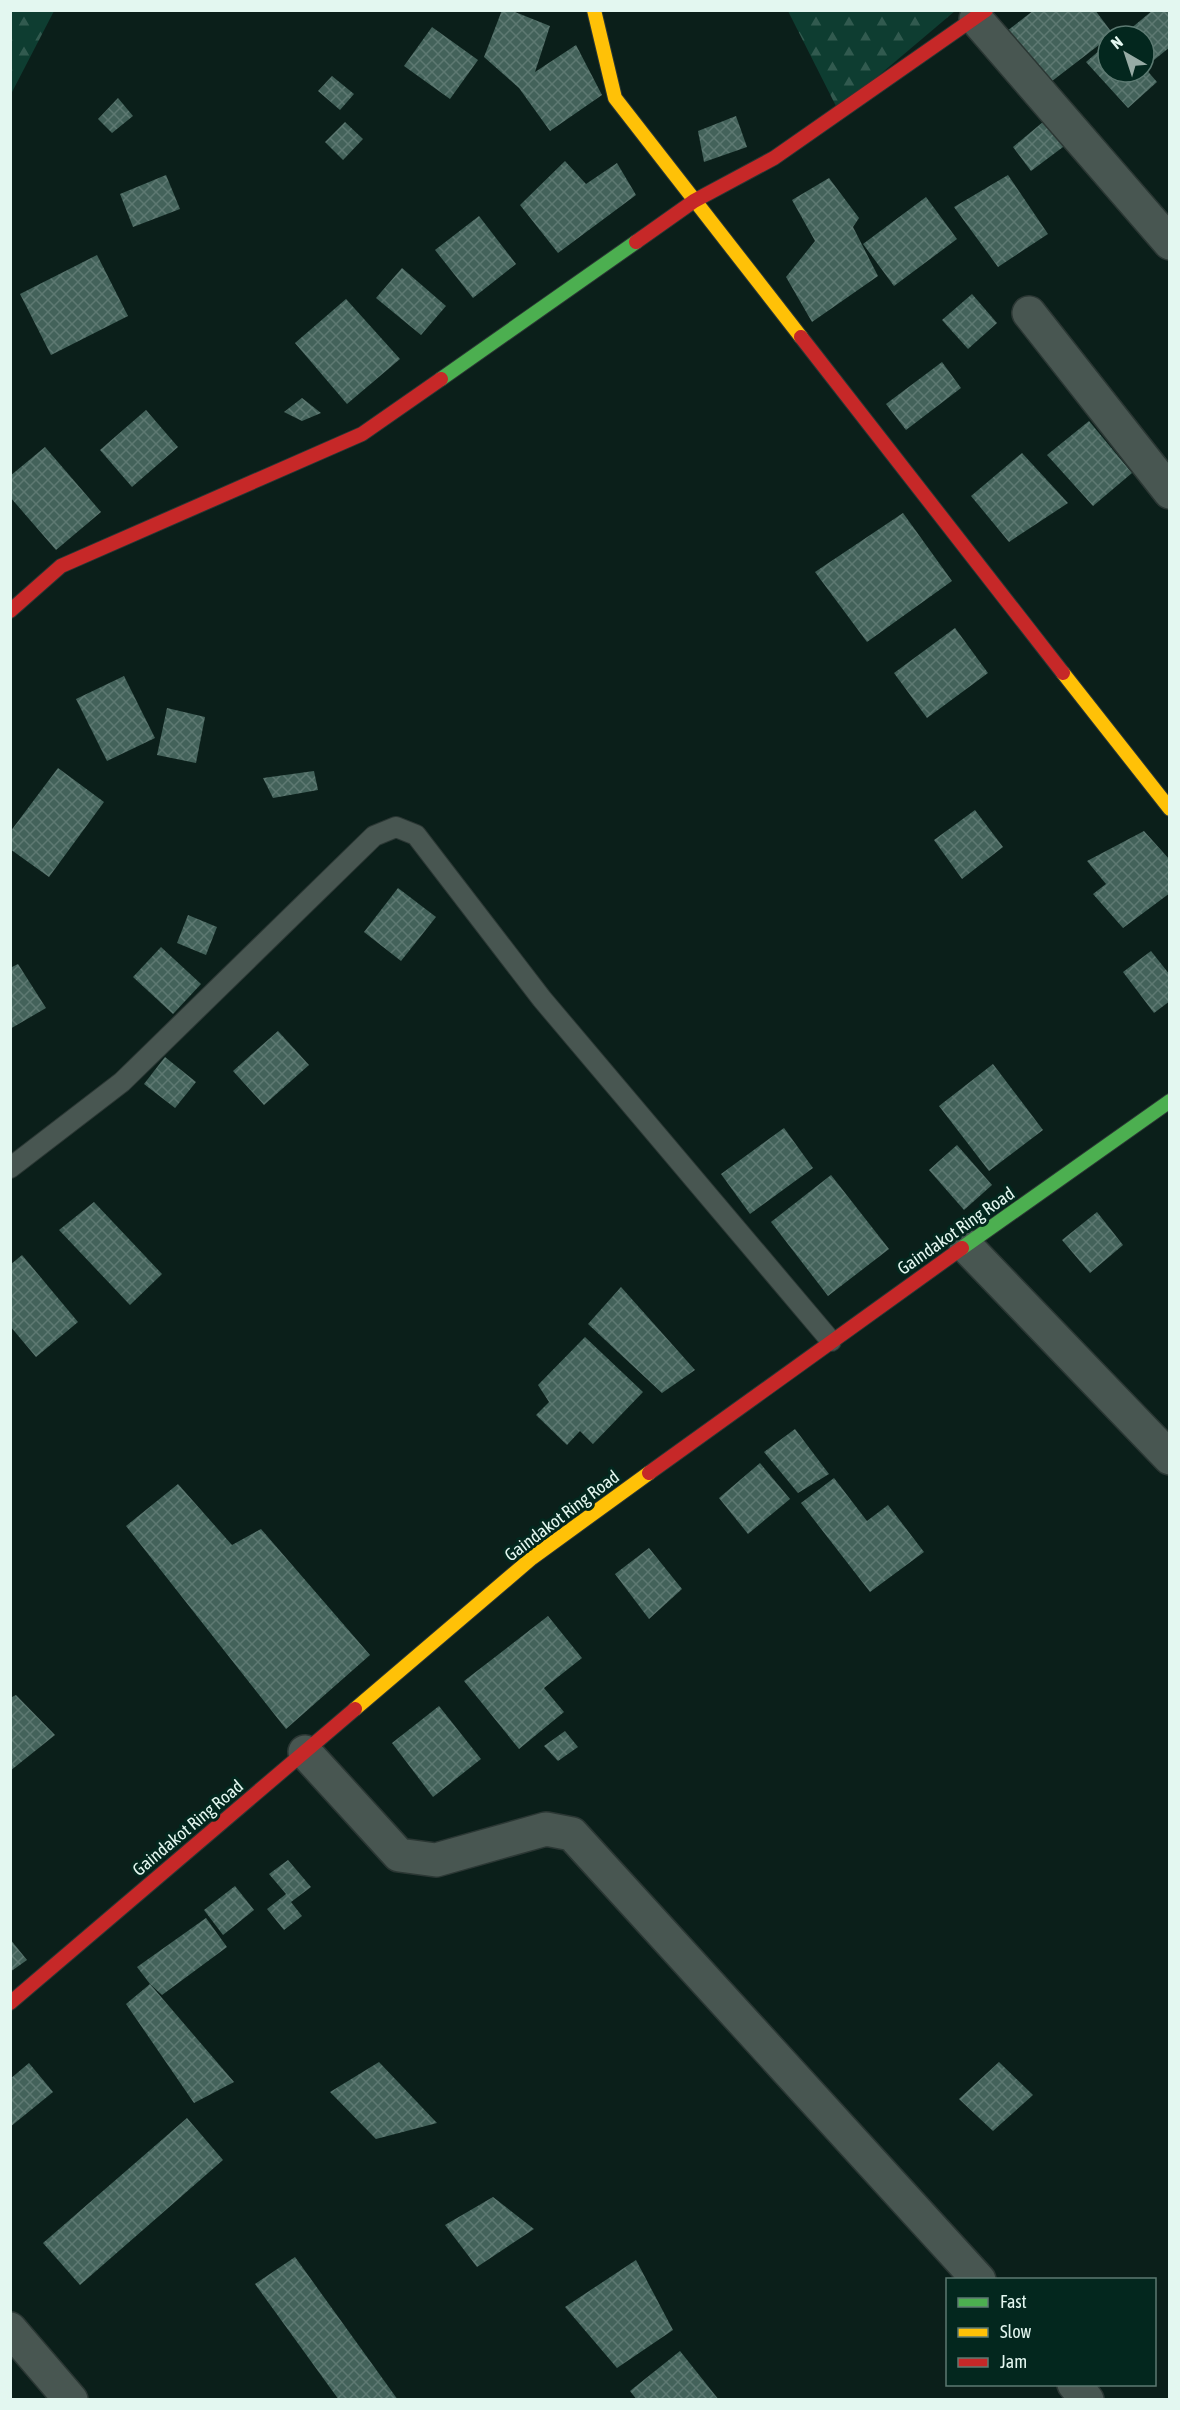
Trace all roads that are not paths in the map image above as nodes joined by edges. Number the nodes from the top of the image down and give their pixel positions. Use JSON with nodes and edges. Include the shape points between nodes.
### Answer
{"nodes":[{"id":1,"x":594,"y":10,"type":"edge"},
{"id":2,"x":981,"y":15,"type":"edge"},
{"id":3,"x":694,"y":201,"type":"junction"},
{"id":4,"x":1170,"y":243,"type":"edge"},
{"id":5,"x":1029,"y":313,"type":"dead end"},
{"id":6,"x":1170,"y":492,"type":"edge"},
{"id":7,"x":10,"y":611,"type":"edge"},
{"id":8,"x":1170,"y":809,"type":"edge"},
{"id":9,"x":1170,"y":1101,"type":"edge"},
{"id":10,"x":10,"y":1168,"type":"edge"},
{"id":11,"x":966,"y":1246,"type":"junction"},
{"id":12,"x":831,"y":1341,"type":"junction"},
{"id":13,"x":1170,"y":1458,"type":"edge"},
{"id":14,"x":305,"y":1752,"type":"junction"},
{"id":15,"x":10,"y":2003,"type":"edge"},
{"id":16,"x":977,"y":2278,"type":"edge"},
{"id":17,"x":10,"y":2329,"type":"edge"},
{"id":18,"x":1075,"y":2386,"type":"edge"},
{"id":19,"x":71,"y":2400,"type":"edge"},
{"id":20,"x":1087,"y":2400,"type":"edge"}],
"edges":[{"from":1,"to":3,"type":"street","via":[[615,98]]},
{"from":2,"to":3,"type":"street","via":[[774,158]]},
{"from":2,"to":4,"type":"street"},
{"from":3,"to":7,"type":"street","via":[[362,434],[61,566]]},
{"from":3,"to":8,"type":"street"},
{"from":5,"to":6,"type":"street"},
{"from":9,"to":11,"type":"street","name":"Gaindakot Ring Road"},
{"from":10,"to":12,"type":"lane","via":[[122,1082],[374,836],[396,827],[416,835],[542,999]]},
{"from":11,"to":12,"type":"street","name":"Gaindakot Ring Road"},
{"from":11,"to":13,"type":"street"},
{"from":12,"to":14,"type":"street","name":"Gaindakot Ring Road","via":[[532,1558]]},
{"from":14,"to":15,"type":"street","name":"Gaindakot Ring Road"},
{"from":14,"to":16,"type":"street","via":[[399,1855],[435,1860],[546,1829],[572,1834]]},
{"from":17,"to":19,"type":"street"},
{"from":18,"to":20,"type":"street"}]}
